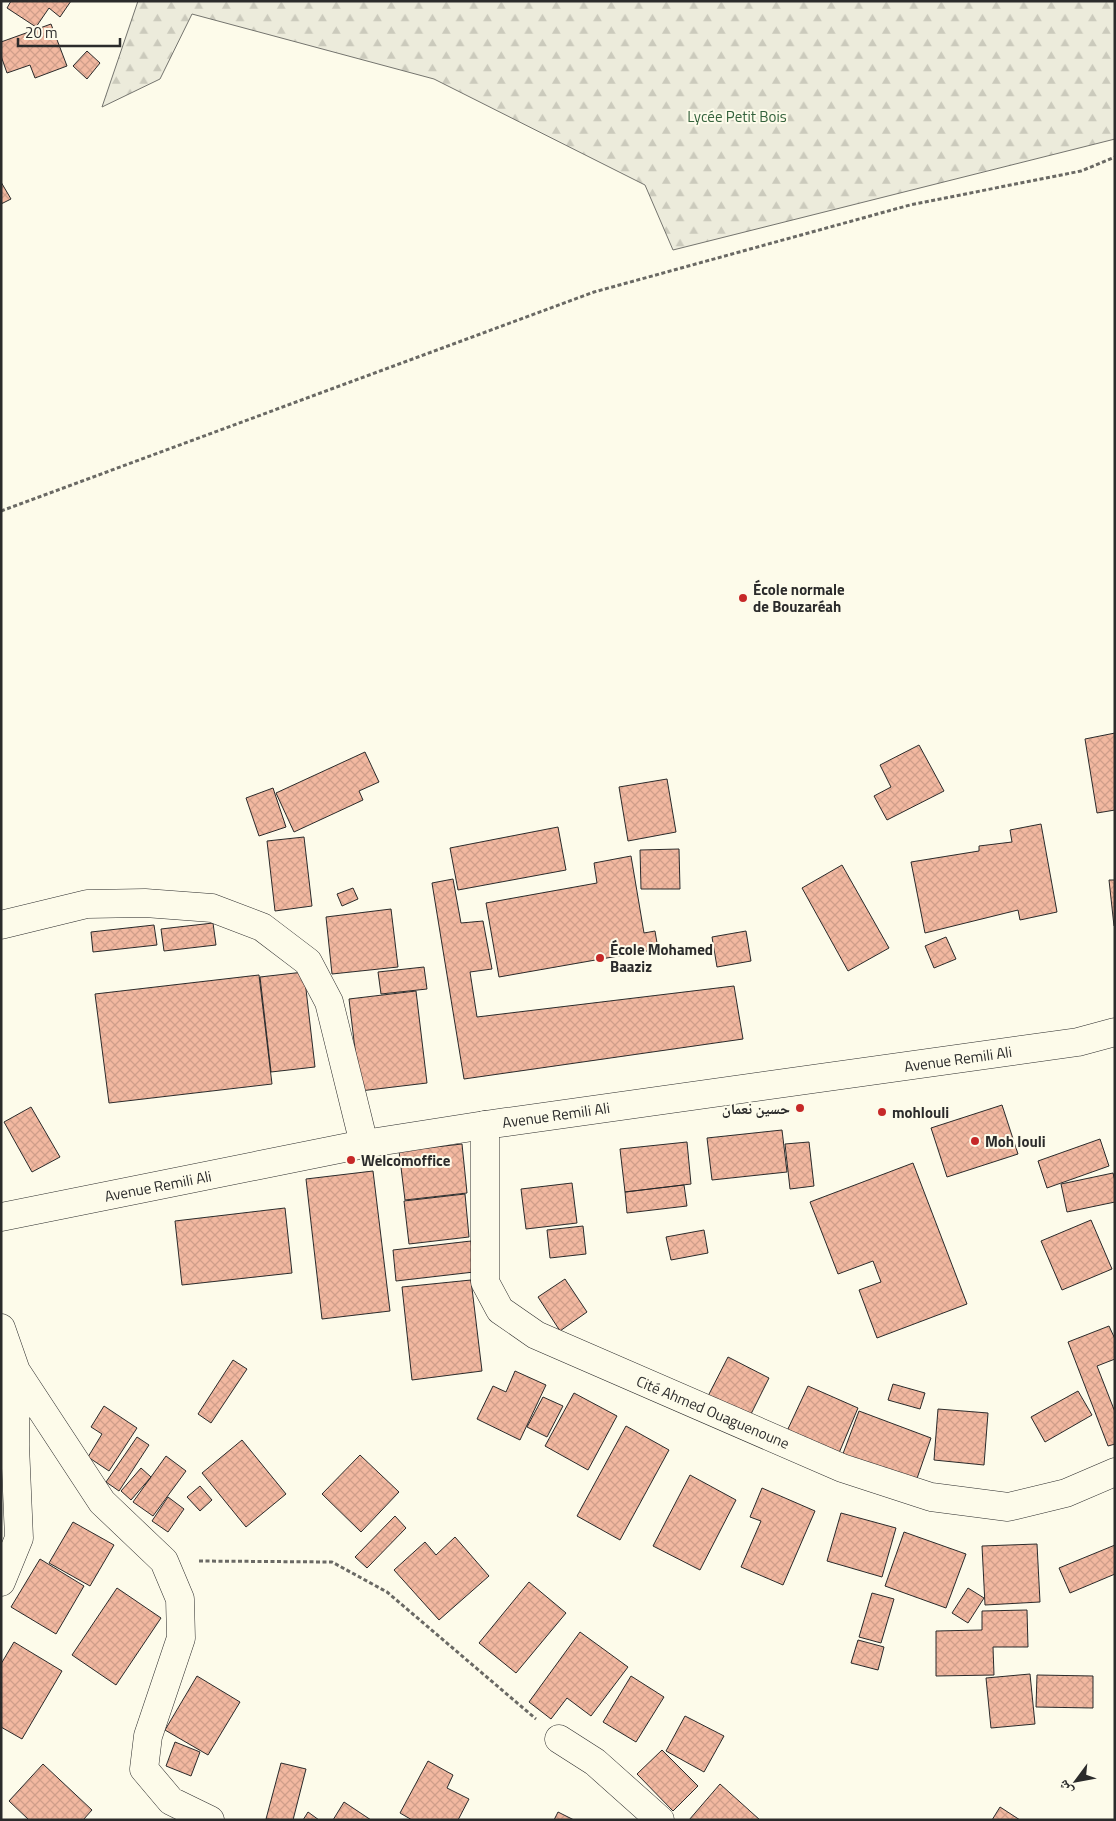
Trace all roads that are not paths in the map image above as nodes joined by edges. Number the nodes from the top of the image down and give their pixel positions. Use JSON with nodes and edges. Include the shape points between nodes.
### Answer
{"nodes":[{"id":1,"x":1,"y":925,"type":"edge"},
{"id":2,"x":1115,"y":1032,"type":"edge"},
{"id":3,"x":485,"y":1125,"type":"junction"},
{"id":4,"x":364,"y":1144,"type":"junction"},
{"id":5,"x":1,"y":1217,"type":"edge"},
{"id":6,"x":1,"y":1328,"type":"edge"},
{"id":7,"x":16,"y":1371,"type":"junction"},
{"id":8,"x":1115,"y":1472,"type":"edge"},
{"id":9,"x":1,"y":1582,"type":"edge"},
{"id":10,"x":559,"y":1739,"type":"road end"},
{"id":11,"x":210,"y":1820,"type":"edge"},
{"id":12,"x":660,"y":1820,"type":"edge"}],
"edges":[{"from":1,"to":4,"type":"street","via":[[87,904],[145,903],[212,908],[262,927],[308,962],[329,1002]]},
{"from":2,"to":3,"type":"street","name":"Avenue Remili Ali","via":[[1078,1042]]},
{"from":3,"to":4,"type":"street","name":"Avenue Remili Ali"},
{"from":3,"to":8,"type":"street","name":"Cité Ahmed Ouaguenoune","via":[[485,1282],[500,1310],[536,1335],[842,1468],[931,1497],[1008,1507],[1066,1493]]},
{"from":4,"to":5,"type":"street","name":"Avenue Remili Ali"},
{"from":6,"to":7,"type":"street"},
{"from":7,"to":9,"type":"street","via":[[15,1445],[20,1538]]},
{"from":7,"to":11,"type":"street","via":[[102,1502],[164,1561],[180,1599],[181,1638],[148,1736],[144,1769],[171,1801]]},
{"from":10,"to":12,"type":"street","via":[[595,1762]]}]}
